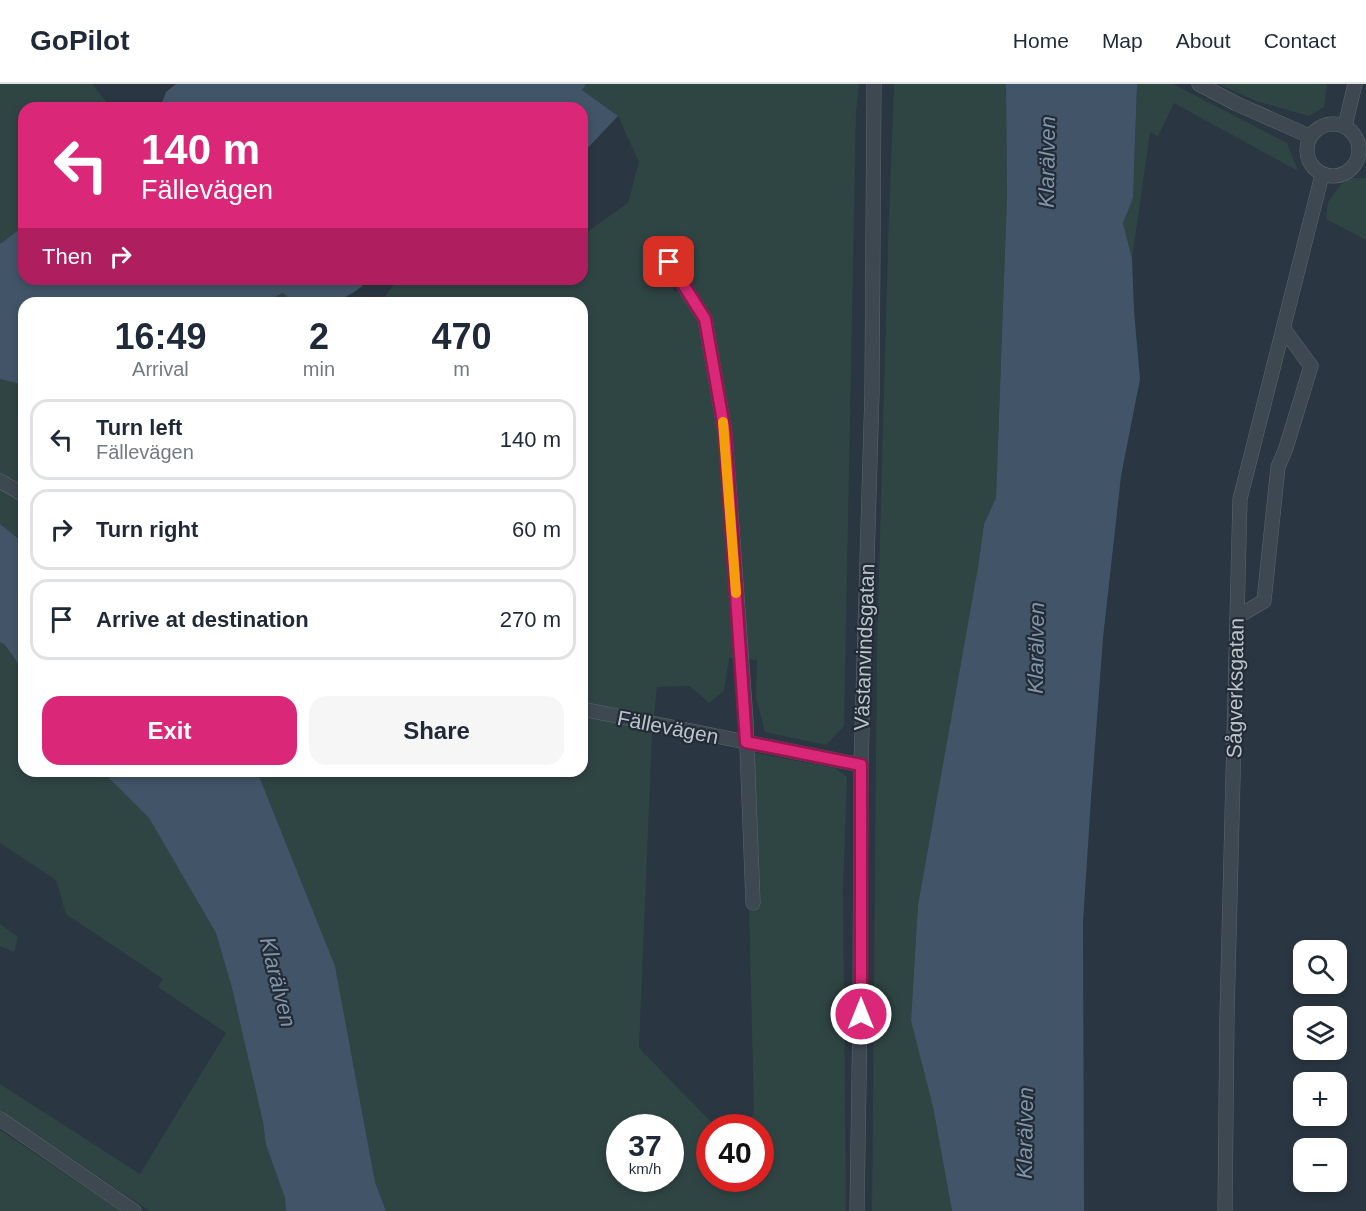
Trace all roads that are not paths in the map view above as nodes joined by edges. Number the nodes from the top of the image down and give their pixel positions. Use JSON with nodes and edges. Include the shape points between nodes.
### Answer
{"nodes":[{"id":1,"x":874,"y":84,"type":"edge"},
{"id":2,"x":1199,"y":84,"type":"edge"},
{"id":3,"x":1355,"y":84,"type":"edge"},
{"id":4,"x":1345,"y":126,"type":"junction"},
{"id":5,"x":1309,"y":136,"type":"junction"},
{"id":6,"x":1362,"y":158,"type":"edge"},
{"id":7,"x":1322,"y":175,"type":"junction"},
{"id":8,"x":669,"y":262,"type":"dead end"},
{"id":9,"x":1283,"y":328,"type":"junction"},
{"id":10,"x":0,"y":481,"type":"edge"},
{"id":11,"x":18,"y":492,"type":"edge"},
{"id":12,"x":1237,"y":617,"type":"junction"},
{"id":13,"x":588,"y":710,"type":"edge"},
{"id":14,"x":746,"y":742,"type":"junction"},
{"id":15,"x":861,"y":765,"type":"junction"},
{"id":16,"x":753,"y":903,"type":"dead end"},
{"id":17,"x":0,"y":1119,"type":"edge"},
{"id":18,"x":134,"y":1211,"type":"edge"},
{"id":19,"x":857,"y":1211,"type":"edge"},
{"id":20,"x":1225,"y":1211,"type":"edge"}],
"edges":[{"from":1,"to":15,"type":"street","name":"Västanvindsgatan","via":[[872,392]]},
{"from":2,"to":5,"type":"street"},
{"from":3,"to":4,"type":"street"},
{"from":4,"to":5,"type":"street","via":[[1331,123]]},
{"from":4,"to":6,"type":"street","via":[[1354,134]]},
{"from":5,"to":7,"type":"street","via":[[1306,154]]},
{"from":6,"to":7,"type":"street","via":[[1337,177]]},
{"from":7,"to":9,"type":"street","name":"Sågverksgatan"},
{"from":8,"to":14,"type":"street","via":[[705,319],[725,433]]},
{"from":9,"to":12,"type":"street","name":"Sågverksgatan","via":[[1240,499]]},
{"from":9,"to":12,"type":"street","via":[[1311,366],[1278,467],[1264,601]]},
{"from":10,"to":11,"type":"street"},
{"from":12,"to":20,"type":"street","name":"Sågverksgatan"},
{"from":13,"to":14,"type":"street","name":"Fällevägen"},
{"from":14,"to":15,"type":"street","name":"Fällevägen"},
{"from":14,"to":16,"type":"street"},
{"from":15,"to":19,"type":"street","name":"Västanvindsgatan"},
{"from":17,"to":18,"type":"street"}]}
